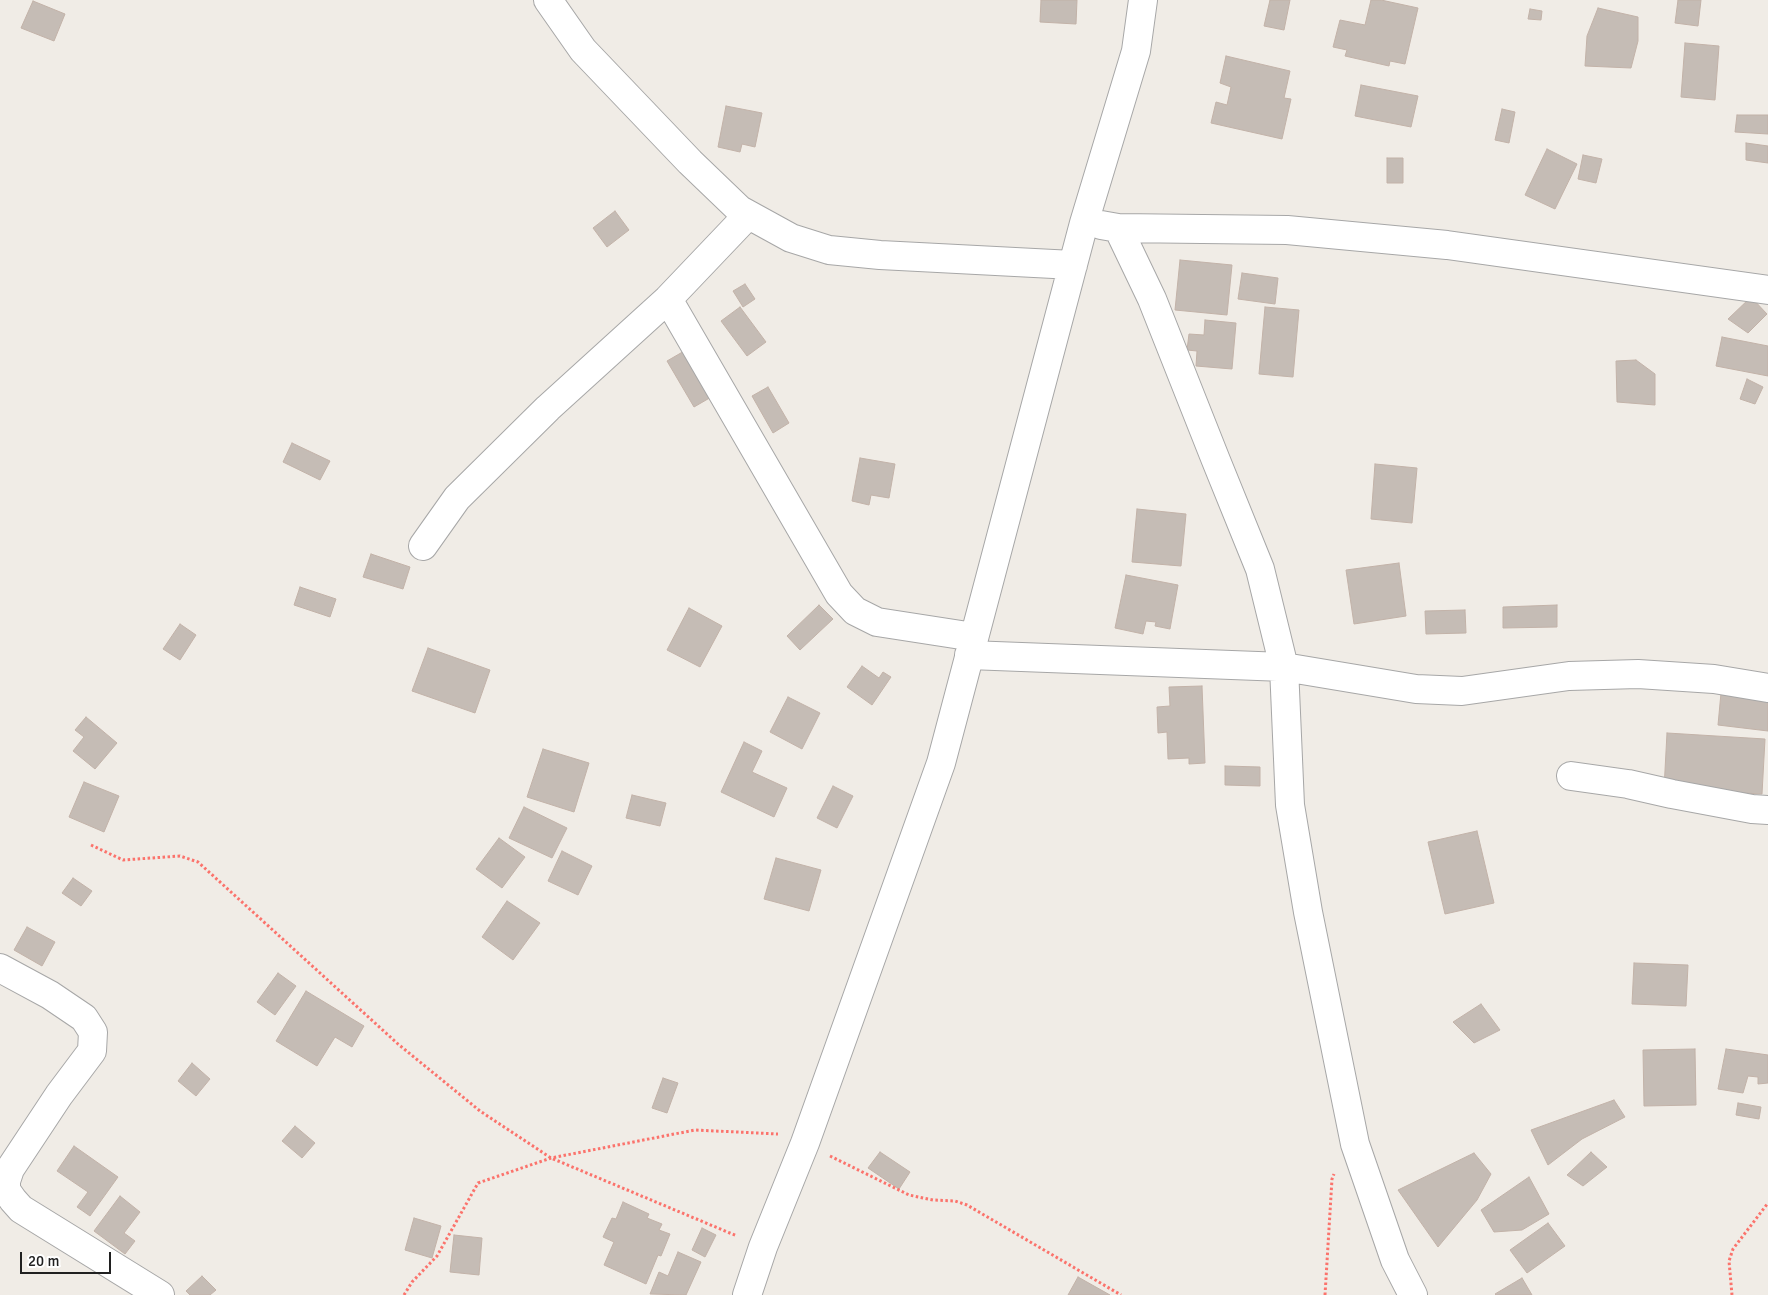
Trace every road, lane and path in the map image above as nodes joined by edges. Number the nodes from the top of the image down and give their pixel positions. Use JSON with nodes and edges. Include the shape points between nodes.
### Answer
{"nodes":[{"id":1,"x":548,"y":0,"type":"edge"},
{"id":2,"x":1143,"y":0,"type":"edge"},
{"id":3,"x":748,"y":215,"type":"junction"},
{"id":4,"x":1084,"y":223,"type":"junction"},
{"id":5,"x":1118,"y":228,"type":"junction"},
{"id":6,"x":1073,"y":265,"type":"junction"},
{"id":7,"x":1768,"y":290,"type":"edge"},
{"id":8,"x":668,"y":299,"type":"junction"},
{"id":9,"x":423,"y":546,"type":"dead end"},
{"id":10,"x":972,"y":646,"type":"junction"},
{"id":11,"x":1284,"y":667,"type":"junction"},
{"id":12,"x":1768,"y":688,"type":"edge"},
{"id":13,"x":1571,"y":776,"type":"dead end"},
{"id":14,"x":1768,"y":810,"type":"edge"},
{"id":15,"x":91,"y":845,"type":"dead end"},
{"id":16,"x":0,"y":968,"type":"edge"},
{"id":17,"x":807,"y":1140,"type":"junction"},
{"id":18,"x":1355,"y":1144,"type":"junction"},
{"id":19,"x":551,"y":1158,"type":"junction"},
{"id":20,"x":1768,"y":1203,"type":"edge"},
{"id":21,"x":763,"y":1247,"type":"junction"},
{"id":22,"x":160,"y":1295,"type":"edge"},
{"id":23,"x":404,"y":1295,"type":"edge"},
{"id":24,"x":747,"y":1295,"type":"edge"},
{"id":25,"x":1121,"y":1295,"type":"edge"},
{"id":26,"x":1325,"y":1295,"type":"edge"},
{"id":27,"x":1413,"y":1295,"type":"edge"},
{"id":28,"x":1732,"y":1295,"type":"edge"}],
"edges":[{"from":1,"to":3,"type":"street","via":[[583,50],[690,162]]},
{"from":2,"to":4,"type":"street","via":[[1136,51]]},
{"from":3,"to":6,"type":"street","via":[[791,238],[828,250]]},
{"from":3,"to":8,"type":"street"},
{"from":4,"to":5,"type":"street"},
{"from":4,"to":6,"type":"street"},
{"from":5,"to":7,"type":"street","via":[[1287,230],[1428,243]]},
{"from":5,"to":11,"type":"street","via":[[1152,299],[1260,569]]},
{"from":6,"to":10,"type":"street"},
{"from":8,"to":9,"type":"street","via":[[548,408],[457,498]]},
{"from":8,"to":10,"type":"street","via":[[844,600],[855,612],[877,622]]},
{"from":10,"to":11,"type":"street"},
{"from":10,"to":17,"type":"street","via":[[941,763]]},
{"from":11,"to":12,"type":"street","via":[[1416,689],[1462,691],[1569,676],[1638,674],[1714,679]]},
{"from":11,"to":18,"type":"street","via":[[1290,806]]},
{"from":13,"to":14,"type":"street"},
{"from":15,"to":19,"type":"path","via":[[123,860],[180,856],[198,862],[398,1044],[480,1111]]},
{"from":16,"to":22,"type":"street","via":[[78,1013],[92,1032],[92,1051],[10,1169],[6,1190],[21,1209]]},
{"from":17,"to":19,"type":"path","via":[[695,1130]]},
{"from":17,"to":21,"type":"street"},
{"from":17,"to":25,"type":"path","via":[[909,1195],[967,1205]]},
{"from":18,"to":26,"type":"path","via":[[1338,1165],[1332,1179]]},
{"from":18,"to":27,"type":"street","via":[[1395,1260]]},
{"from":19,"to":21,"type":"path"},
{"from":19,"to":23,"type":"path","via":[[478,1183],[437,1256]]},
{"from":20,"to":28,"type":"path","via":[[1733,1249],[1729,1261]]},
{"from":21,"to":24,"type":"street"}]}
